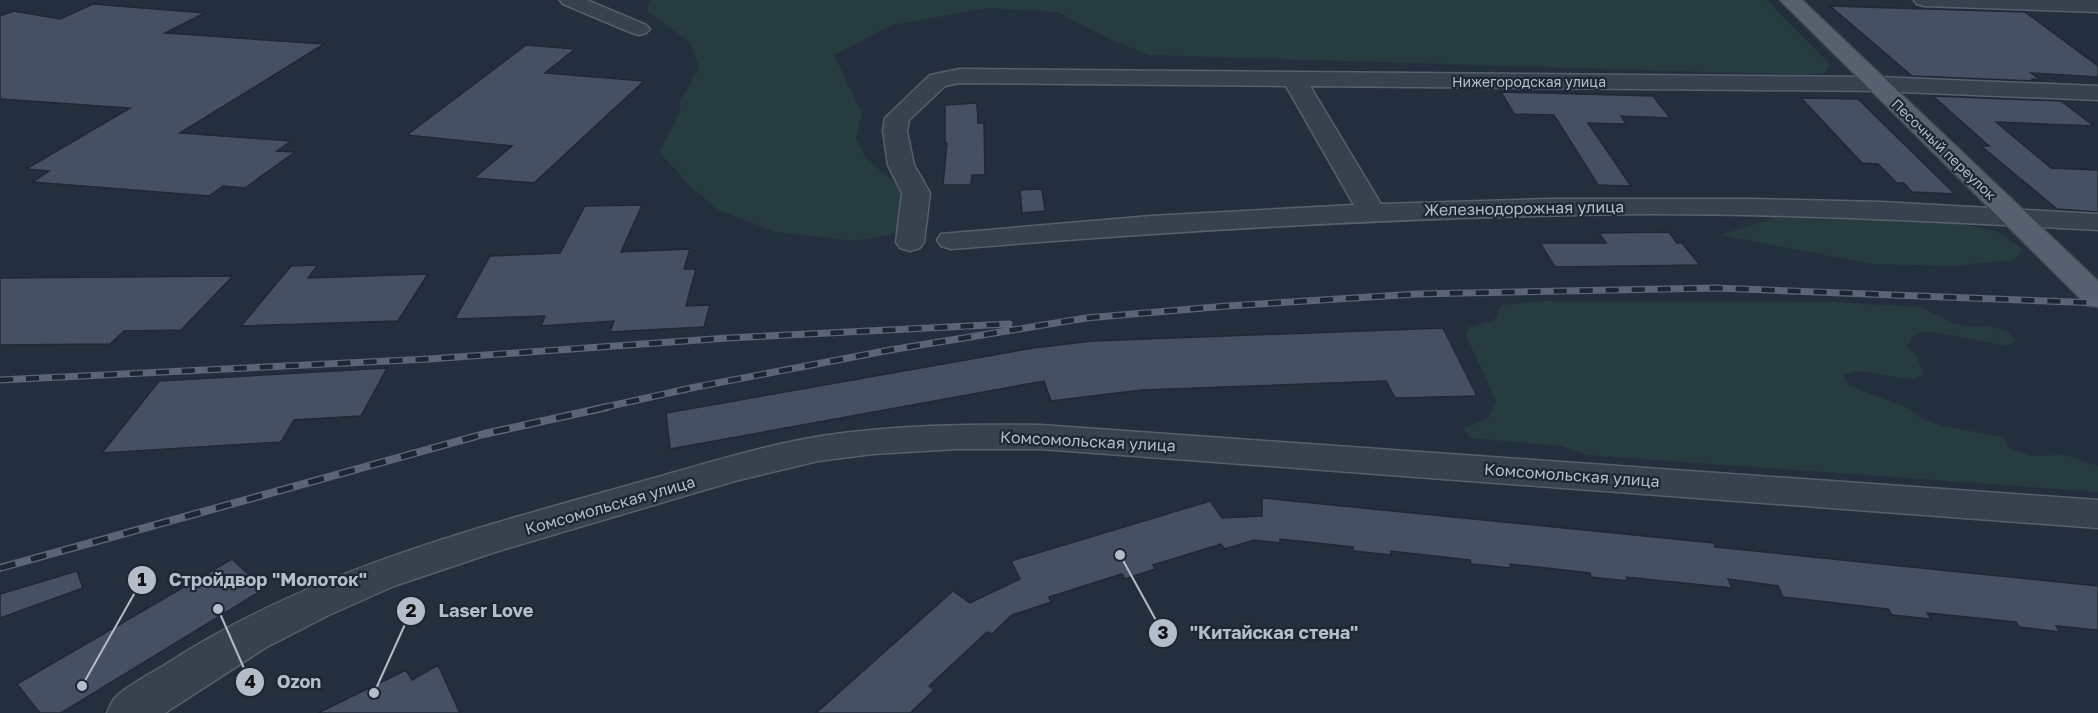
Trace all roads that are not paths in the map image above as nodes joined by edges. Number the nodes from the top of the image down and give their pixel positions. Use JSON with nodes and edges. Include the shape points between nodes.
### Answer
{"nodes":[{"id":1,"x":570,"y":0,"type":"edge"},
{"id":2,"x":1790,"y":0,"type":"edge"},
{"id":3,"x":1924,"y":0,"type":"edge"},
{"id":4,"x":2098,"y":6,"type":"edge"},
{"id":5,"x":639,"y":29,"type":"dead end"},
{"id":6,"x":1294,"y":79,"type":"junction"},
{"id":7,"x":1878,"y":84,"type":"junction"},
{"id":8,"x":2098,"y":93,"type":"edge"},
{"id":9,"x":1373,"y":213,"type":"junction"},
{"id":10,"x":2015,"y":218,"type":"junction"},
{"id":11,"x":2098,"y":222,"type":"edge"},
{"id":12,"x":951,"y":240,"type":"dead end"},
{"id":13,"x":910,"y":242,"type":"dead end"},
{"id":14,"x":2098,"y":298,"type":"edge"},
{"id":15,"x":2098,"y":514,"type":"edge"},
{"id":16,"x":130,"y":713,"type":"edge"}],
"edges":[{"from":1,"to":5,"type":"street"},
{"from":2,"to":7,"type":"main road","name":"Песочный переулок"},
{"from":3,"to":4,"type":"street"},
{"from":6,"to":7,"type":"street","name":"Нижегородская улица"},
{"from":6,"to":9,"type":"street"},
{"from":6,"to":13,"type":"street","name":"Нижегородская улица","via":[[960,76],[938,80],[897,118],[895,131],[901,165],[916,193]]},
{"from":7,"to":8,"type":"street","name":"Нижегородская улица"},
{"from":7,"to":10,"type":"main road","name":"Песочный переулок"},
{"from":9,"to":10,"type":"street","name":"Железнодорожная улица","via":[[1750,206]]},
{"from":9,"to":12,"type":"street","name":"Железнодорожная улица","via":[[1141,224]]},
{"from":10,"to":11,"type":"street","name":"Железнодорожная улица"},
{"from":10,"to":14,"type":"main road","name":"Песочный переулок"},
{"from":15,"to":16,"type":"street","name":"Комсомольская улица","via":[[1052,438],[980,436],[844,445],[789,455],[518,530],[381,574],[291,614],[213,656]]}]}
